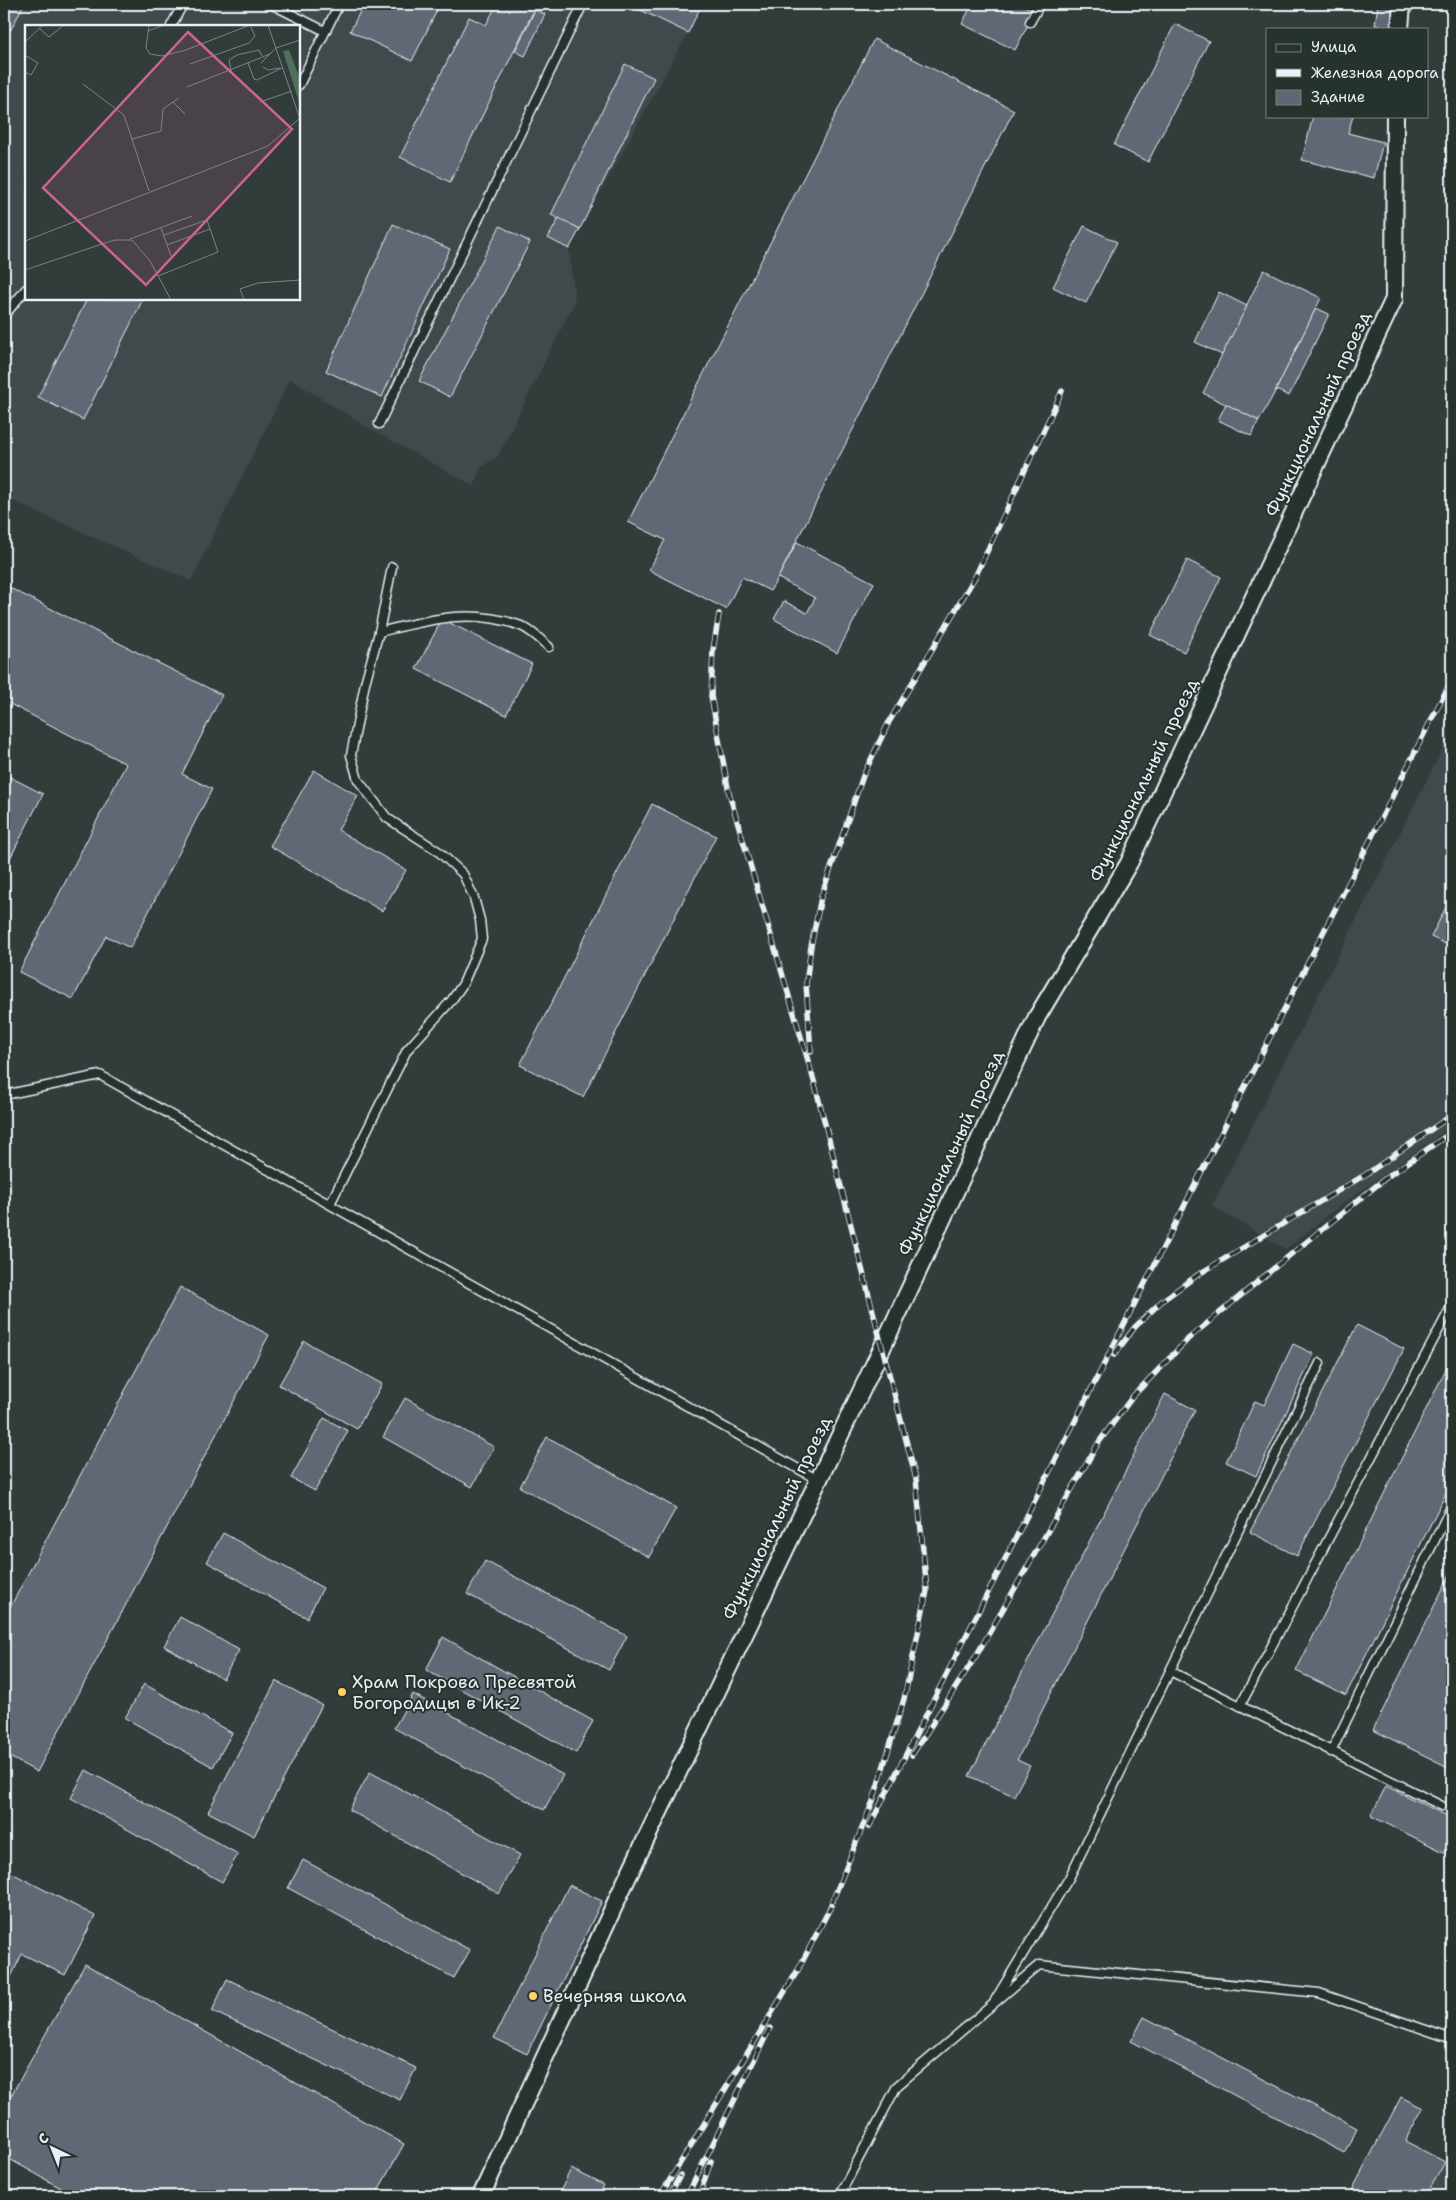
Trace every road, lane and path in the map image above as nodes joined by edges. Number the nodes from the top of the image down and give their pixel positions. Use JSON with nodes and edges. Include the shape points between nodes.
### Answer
{"nodes":[{"id":1,"x":183,"y":4,"type":"edge"},
{"id":2,"x":271,"y":4,"type":"edge"},
{"id":3,"x":339,"y":4,"type":"edge"},
{"id":4,"x":583,"y":4,"type":"edge"},
{"id":5,"x":1040,"y":4,"type":"edge"},
{"id":6,"x":1402,"y":4,"type":"edge"},
{"id":7,"x":1030,"y":22,"type":"dead end"},
{"id":8,"x":172,"y":25,"type":"edge"},
{"id":9,"x":1400,"y":28,"type":"edge"},
{"id":10,"x":325,"y":31,"type":"junction"},
{"id":11,"x":300,"y":83,"type":"edge"},
{"id":12,"x":1395,"y":118,"type":"edge"},
{"id":13,"x":25,"y":290,"type":"edge"},
{"id":14,"x":4,"y":316,"type":"edge"},
{"id":15,"x":379,"y":424,"type":"dead end"},
{"id":16,"x":392,"y":567,"type":"dead end"},
{"id":17,"x":379,"y":632,"type":"junction"},
{"id":18,"x":549,"y":647,"type":"dead end"},
{"id":19,"x":4,"y":1094,"type":"edge"},
{"id":20,"x":330,"y":1204,"type":"junction"},
{"id":21,"x":1452,"y":1305,"type":"edge"},
{"id":22,"x":1320,"y":1362,"type":"dead end"},
{"id":23,"x":818,"y":1480,"type":"junction"},
{"id":24,"x":1452,"y":1505,"type":"edge"},
{"id":25,"x":1170,"y":1672,"type":"junction"},
{"id":26,"x":1240,"y":1706,"type":"junction"},
{"id":27,"x":1331,"y":1752,"type":"junction"},
{"id":28,"x":1442,"y":1806,"type":"dead end"},
{"id":29,"x":992,"y":2006,"type":"junction"},
{"id":30,"x":1452,"y":2039,"type":"edge"},
{"id":31,"x":481,"y":2196,"type":"edge"},
{"id":32,"x":839,"y":2196,"type":"edge"}],
"edges":[{"from":1,"to":8,"type":"lane"},
{"from":2,"to":10,"type":"lane"},
{"from":3,"to":10,"type":"lane"},
{"from":4,"to":15,"type":"lane"},
{"from":5,"to":7,"type":"lane"},
{"from":6,"to":9,"type":"street"},
{"from":10,"to":11,"type":"lane"},
{"from":12,"to":23,"type":"street","name":"Функциональный проезд","via":[[1394,299],[1129,863],[1037,1017]]},
{"from":13,"to":14,"type":"lane"},
{"from":16,"to":17,"type":"lane"},
{"from":17,"to":18,"type":"lane","via":[[433,618],[475,615],[522,626]]},
{"from":17,"to":20,"type":"lane","via":[[351,755],[358,780],[387,818],[438,851],[463,874],[474,898],[482,939],[463,984],[407,1050]]},
{"from":19,"to":20,"type":"lane","via":[[100,1075]]},
{"from":20,"to":23,"type":"lane"},
{"from":21,"to":26,"type":"lane"},
{"from":22,"to":25,"type":"lane"},
{"from":23,"to":31,"type":"street","name":"Функциональный проезд","via":[[621,1891]]},
{"from":24,"to":27,"type":"lane"},
{"from":25,"to":26,"type":"lane"},
{"from":25,"to":29,"type":"lane","via":[[1069,1878]]},
{"from":26,"to":27,"type":"lane"},
{"from":27,"to":28,"type":"lane"},
{"from":29,"to":30,"type":"lane","via":[[1039,1965],[1319,1992]]},
{"from":29,"to":32,"type":"lane","via":[[898,2086]]}]}
